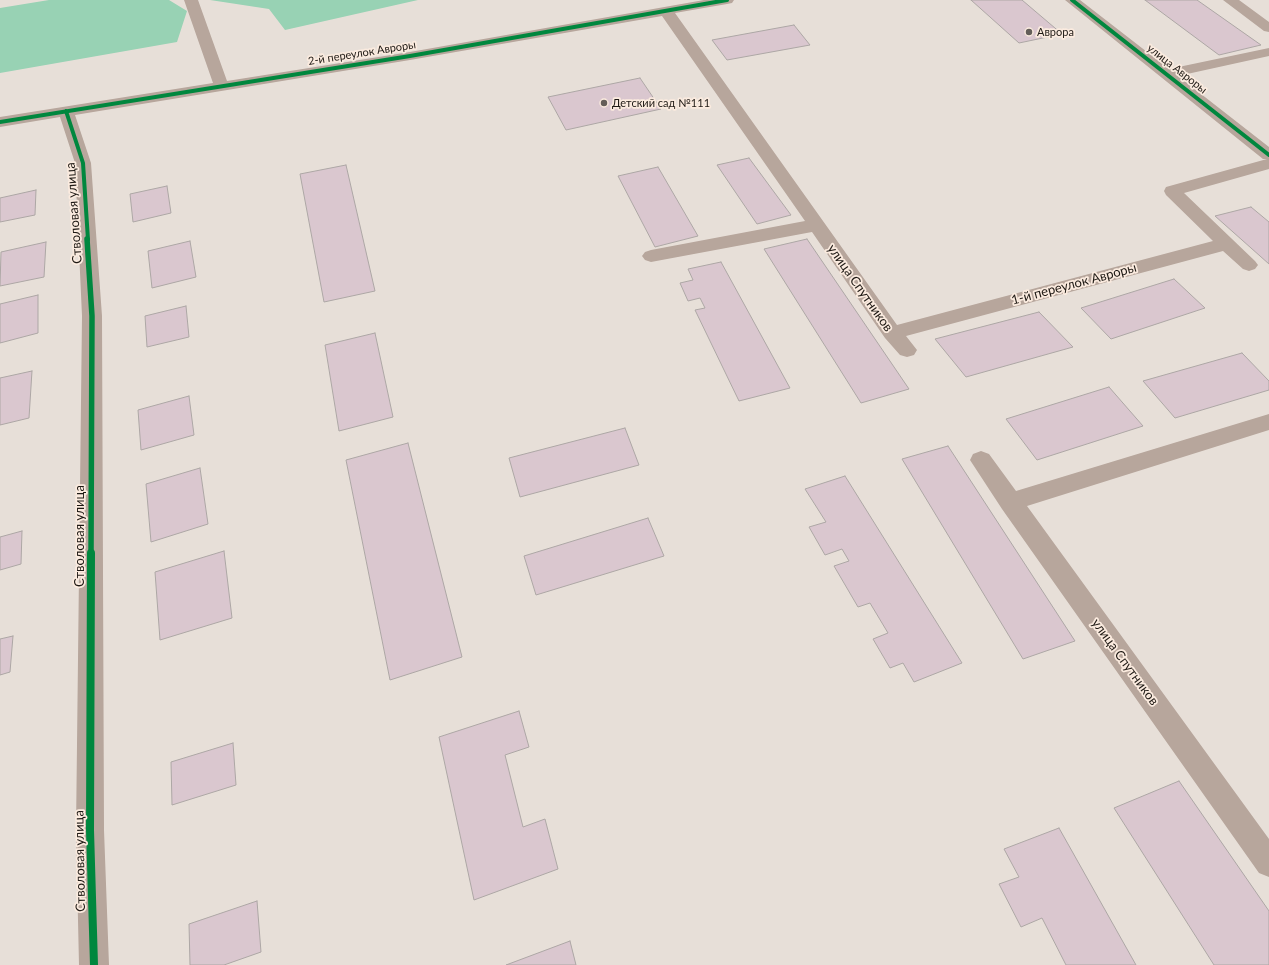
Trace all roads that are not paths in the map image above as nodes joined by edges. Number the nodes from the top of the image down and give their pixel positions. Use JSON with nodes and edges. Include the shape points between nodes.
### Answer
{"nodes":[{"id":1,"x":191,"y":0,"type":"edge"},
{"id":2,"x":637,"y":0,"type":"edge"},
{"id":3,"x":727,"y":0,"type":"edge"},
{"id":4,"x":1072,"y":0,"type":"edge"},
{"id":5,"x":1232,"y":0,"type":"edge"},
{"id":6,"x":666,"y":11,"type":"junction"},
{"id":7,"x":647,"y":14,"type":"junction"},
{"id":8,"x":1269,"y":28,"type":"edge"},
{"id":9,"x":1269,"y":52,"type":"edge"},
{"id":10,"x":1168,"y":74,"type":"junction"},
{"id":11,"x":222,"y":87,"type":"junction"},
{"id":12,"x":66,"y":111,"type":"junction"},
{"id":13,"x":0,"y":122,"type":"edge"},
{"id":14,"x":1269,"y":155,"type":"edge"},
{"id":15,"x":1269,"y":164,"type":"edge"},
{"id":16,"x":816,"y":224,"type":"junction"},
{"id":17,"x":1226,"y":244,"type":"junction"},
{"id":18,"x":651,"y":256,"type":"dead end"},
{"id":19,"x":1249,"y":265,"type":"dead end"},
{"id":20,"x":892,"y":332,"type":"junction"},
{"id":21,"x":907,"y":350,"type":"dead end"},
{"id":22,"x":1269,"y":422,"type":"edge"},
{"id":23,"x":981,"y":460,"type":"dead end"},
{"id":24,"x":1010,"y":502,"type":"junction"},
{"id":25,"x":1269,"y":863,"type":"edge"},
{"id":26,"x":94,"y":965,"type":"edge"}],
"edges":[{"from":1,"to":11,"type":"street"},
{"from":2,"to":7,"type":"street"},
{"from":3,"to":6,"type":"street","name":"2-й переулок Авроры"},
{"from":4,"to":10,"type":"street","name":"улица Авроры"},
{"from":5,"to":8,"type":"street"},
{"from":6,"to":7,"type":"street","name":"2-й переулок Авроры"},
{"from":6,"to":16,"type":"street","name":"улица Спутников"},
{"from":7,"to":11,"type":"street","name":"2-й переулок Авроры"},
{"from":9,"to":10,"type":"street"},
{"from":10,"to":14,"type":"street","name":"улица Авроры"},
{"from":11,"to":12,"type":"street","name":"2-й переулок Авроры"},
{"from":12,"to":13,"type":"street","name":"2-й переулок Авроры"},
{"from":12,"to":26,"type":"street","name":"Стволовая улица","via":[[83,163],[92,316],[90,830]]},
{"from":15,"to":17,"type":"street","via":[[1172,191]]},
{"from":16,"to":18,"type":"street"},
{"from":16,"to":20,"type":"street","name":"улица Спутников"},
{"from":17,"to":19,"type":"street"},
{"from":17,"to":20,"type":"street","name":"1-й переулок Авроры"},
{"from":20,"to":21,"type":"street","name":"улица Спутников"},
{"from":22,"to":24,"type":"street"},
{"from":23,"to":24,"type":"street","name":"улица Спутников"},
{"from":24,"to":25,"type":"street","name":"улица Спутников"}]}
